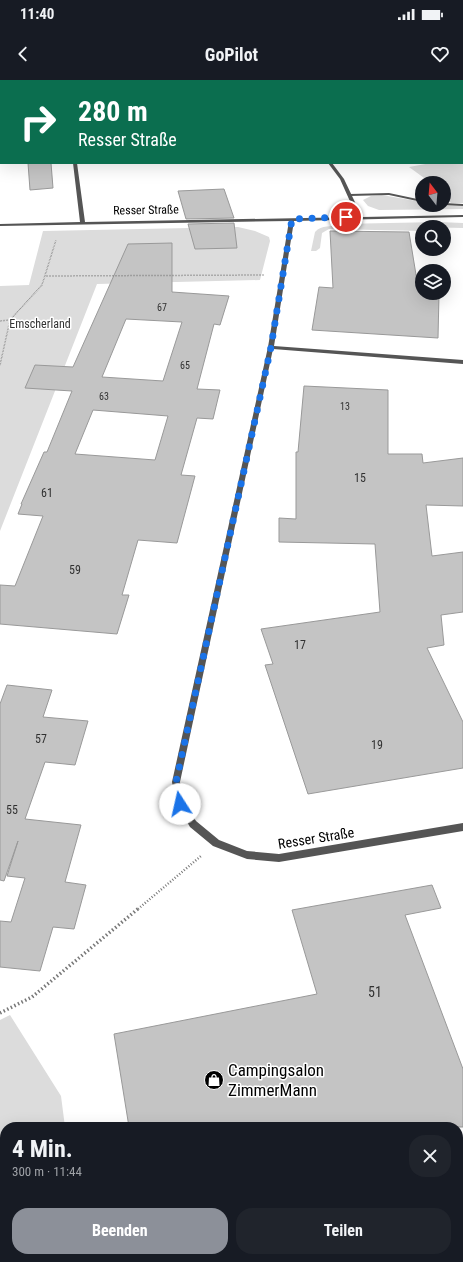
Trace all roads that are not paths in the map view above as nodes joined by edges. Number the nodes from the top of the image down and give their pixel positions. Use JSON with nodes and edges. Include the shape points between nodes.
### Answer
{"nodes":[{"id":1,"x":76,"y":164,"type":"edge"},
{"id":2,"x":331,"y":164,"type":"edge"},
{"id":3,"x":350,"y":195,"type":"junction"},
{"id":4,"x":415,"y":199,"type":"edge"},
{"id":5,"x":451,"y":204,"type":"edge"},
{"id":6,"x":463,"y":205,"type":"edge"},
{"id":7,"x":463,"y":216,"type":"edge"},
{"id":8,"x":360,"y":217,"type":"junction"},
{"id":9,"x":292,"y":219,"type":"junction"},
{"id":10,"x":83,"y":223,"type":"junction"},
{"id":11,"x":0,"y":225,"type":"edge"},
{"id":12,"x":271,"y":347,"type":"junction"},
{"id":13,"x":463,"y":362,"type":"edge"},
{"id":14,"x":463,"y":827,"type":"edge"}],
"edges":[{"from":1,"to":10,"type":"street"},
{"from":2,"to":3,"type":"street"},
{"from":3,"to":4,"type":"street","via":[[390,194]]},
{"from":3,"to":8,"type":"street"},
{"from":5,"to":6,"type":"street"},
{"from":7,"to":8,"type":"street","name":"Resser Straße"},
{"from":8,"to":9,"type":"street","name":"Resser Straße"},
{"from":9,"to":10,"type":"street","name":"Resser Straße"},
{"from":9,"to":12,"type":"street","name":"Resser Straße"},
{"from":10,"to":11,"type":"street","name":"Resser Straße"},
{"from":12,"to":13,"type":"street"},
{"from":12,"to":14,"type":"street","name":"Resser Straße","via":[[176,782],[180,804],[193,824],[216,843],[247,855],[279,858]]}]}
